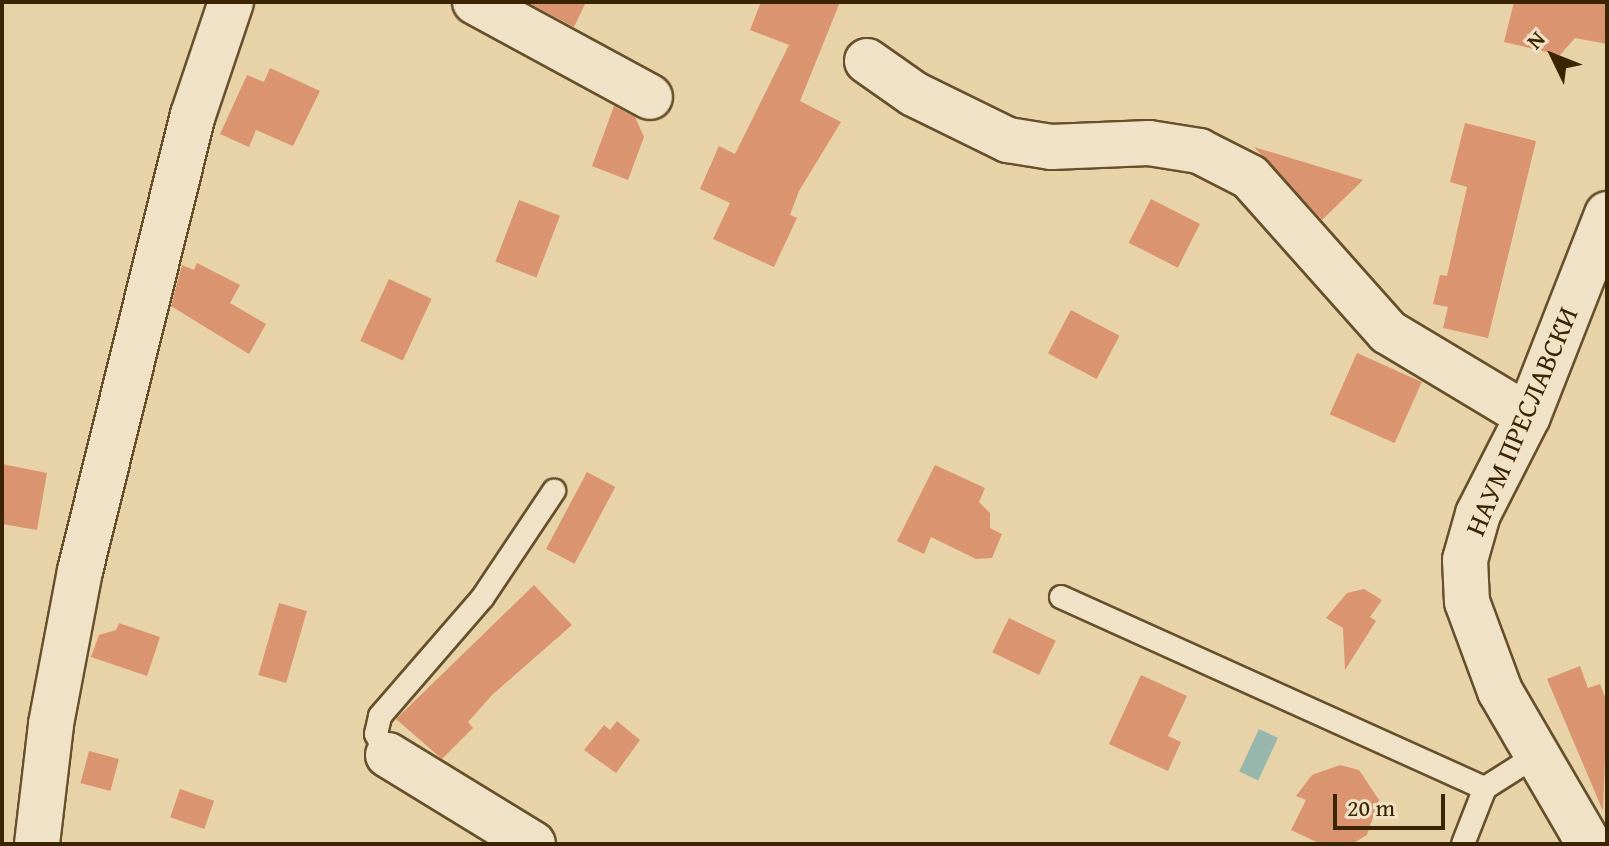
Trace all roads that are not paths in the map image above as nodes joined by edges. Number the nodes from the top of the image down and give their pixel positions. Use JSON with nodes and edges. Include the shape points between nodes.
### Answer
{"nodes":[{"id":1,"x":231,"y":2,"type":"edge"},
{"id":2,"x":475,"y":2,"type":"edge"},
{"id":3,"x":867,"y":61,"type":"dead end"},
{"id":4,"x":650,"y":97,"type":"dead end"},
{"id":5,"x":1607,"y":214,"type":"edge"},
{"id":6,"x":1528,"y":416,"type":"junction"},
{"id":7,"x":554,"y":491,"type":"dead end"},
{"id":8,"x":1061,"y":597,"type":"dead end"},
{"id":9,"x":388,"y":755,"type":"joint"},
{"id":10,"x":1537,"y":755,"type":"junction"},
{"id":11,"x":1485,"y":788,"type":"junction"},
{"id":12,"x":37,"y":844,"type":"edge"},
{"id":13,"x":533,"y":844,"type":"edge"},
{"id":14,"x":1463,"y":844,"type":"edge"},
{"id":15,"x":1589,"y":844,"type":"edge"}],
"edges":[{"from":1,"to":12,"type":"street","via":[[193,115],[80,571],[51,724]]},
{"from":2,"to":4,"type":"street"},
{"from":3,"to":6,"type":"street","via":[[914,94],[1008,140],[1051,147],[1149,143],[1199,151],[1250,177],[1388,332]]},
{"from":5,"to":6,"type":"street","name":"НАУМ ПРЕСЛАВСКИ"},
{"from":6,"to":10,"type":"street","name":"НАУМ ПРЕСЛАВСКИ","via":[[1478,514],[1465,560],[1467,602],[1500,691]]},
{"from":7,"to":9,"type":"lane","via":[[483,597],[380,716],[376,734]]},
{"from":8,"to":11,"type":"lane"},
{"from":9,"to":13,"type":"street"},
{"from":10,"to":11,"type":"lane"},
{"from":10,"to":15,"type":"street","name":"НАУМ ПРЕСЛАВСКИ"},
{"from":11,"to":14,"type":"lane"}]}
